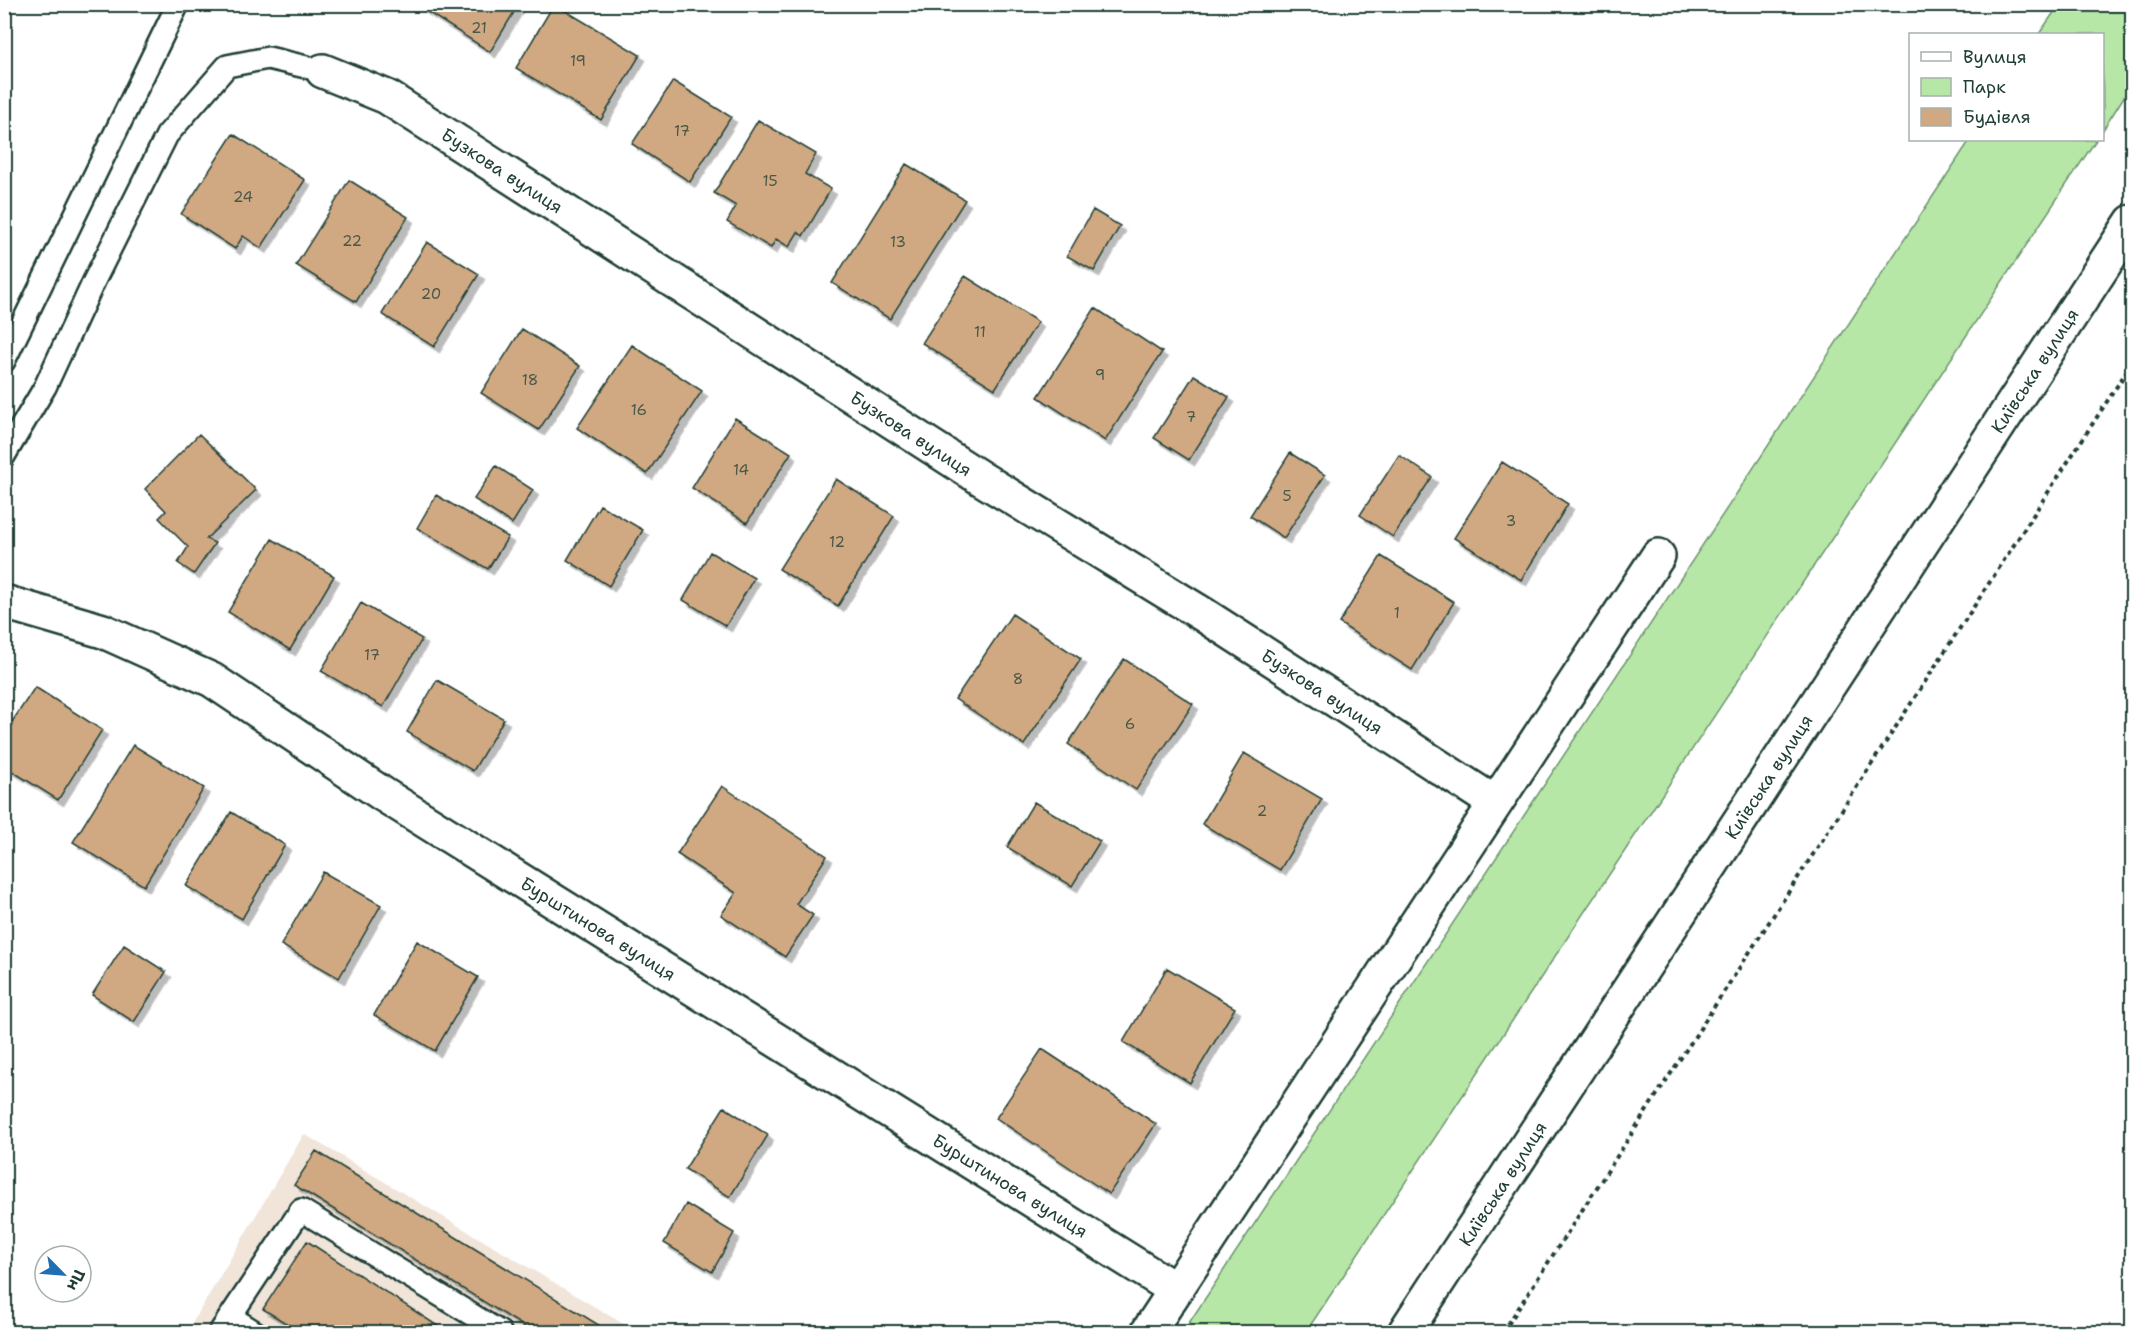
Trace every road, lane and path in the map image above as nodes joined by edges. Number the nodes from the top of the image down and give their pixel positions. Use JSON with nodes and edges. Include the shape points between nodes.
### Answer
{"nodes":[{"id":1,"x":178,"y":4,"type":"edge"},
{"id":2,"x":323,"y":71,"type":"joint"},
{"id":3,"x":2133,"y":222,"type":"edge"},
{"id":4,"x":4,"y":361,"type":"edge"},
{"id":5,"x":2133,"y":363,"type":"edge"},
{"id":6,"x":4,"y":456,"type":"edge"},
{"id":7,"x":1658,"y":556,"type":"dead end"},
{"id":8,"x":4,"y":602,"type":"edge"},
{"id":9,"x":1495,"y":803,"type":"junction"},
{"id":10,"x":1176,"y":1290,"type":"junction"},
{"id":11,"x":225,"y":1325,"type":"edge"},
{"id":12,"x":255,"y":1332,"type":"edge"},
{"id":13,"x":500,"y":1332,"type":"edge"},
{"id":14,"x":1148,"y":1332,"type":"edge"},
{"id":15,"x":1405,"y":1332,"type":"edge"},
{"id":16,"x":1503,"y":1332,"type":"edge"}],
"edges":[{"from":1,"to":4,"type":"lane"},
{"from":2,"to":6,"type":"lane","via":[[268,58],[227,66],[167,135],[45,387]]},
{"from":2,"to":9,"type":"street","name":"Бузкова вулиця","via":[[396,103]]},
{"from":3,"to":15,"type":"street","name":"Київська вулиця"},
{"from":5,"to":16,"type":"path"},
{"from":7,"to":9,"type":"street"},
{"from":8,"to":10,"type":"street","name":"Бурштинова вулиця","via":[[103,631],[212,680],[384,795]]},
{"from":9,"to":10,"type":"street"},
{"from":10,"to":14,"type":"street"},
{"from":11,"to":12,"type":"lane"},
{"from":11,"to":13,"type":"lane","via":[[301,1210]]}]}
